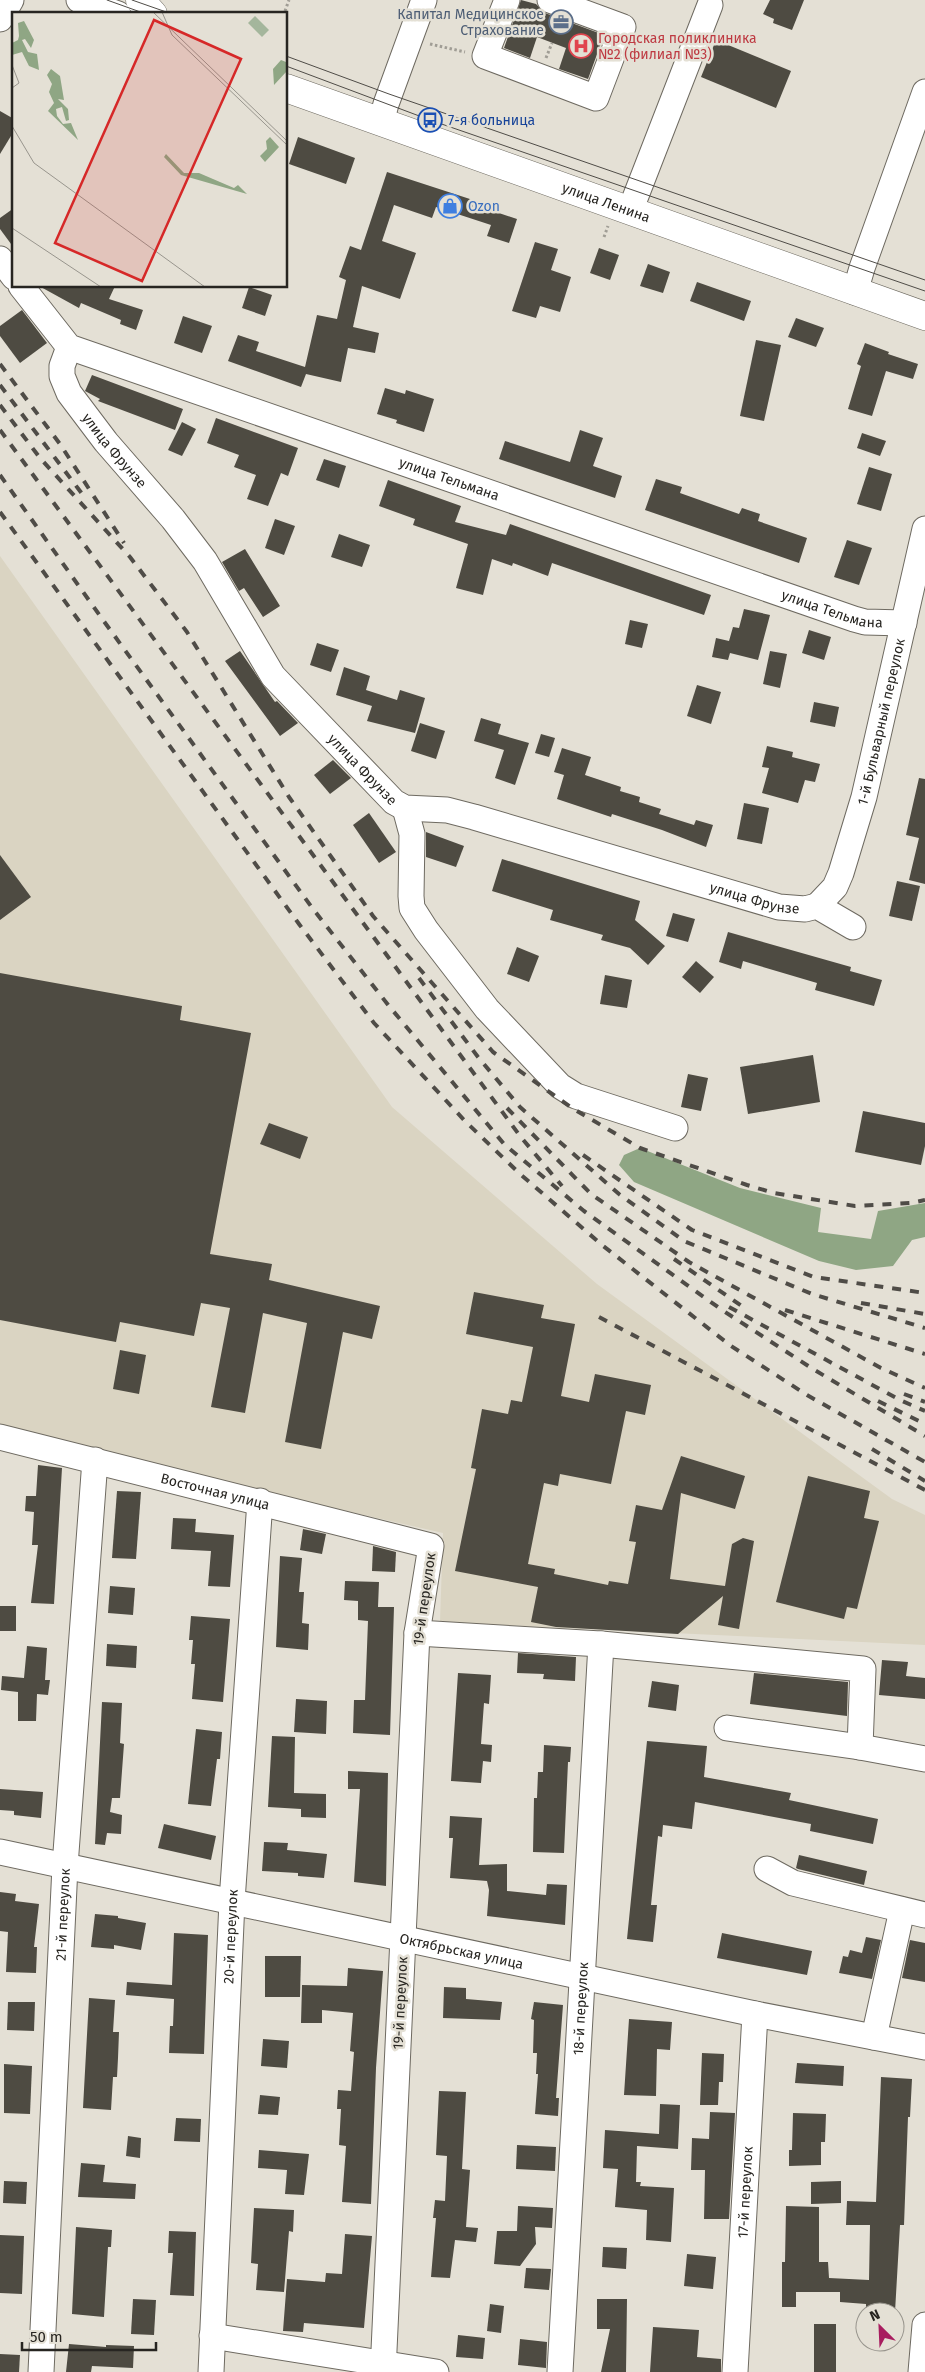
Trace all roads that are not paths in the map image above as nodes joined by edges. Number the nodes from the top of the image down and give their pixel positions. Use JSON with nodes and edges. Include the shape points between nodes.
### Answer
{"nodes":[{"id":1,"x":11,"y":0,"type":"edge"},
{"id":2,"x":80,"y":0,"type":"edge"},
{"id":3,"x":140,"y":0,"type":"edge"},
{"id":4,"x":163,"y":0,"type":"edge"},
{"id":5,"x":424,"y":0,"type":"edge"},
{"id":6,"x":507,"y":0,"type":"edge"},
{"id":7,"x":550,"y":0,"type":"edge"},
{"id":8,"x":710,"y":5,"type":"dead end"},
{"id":9,"x":113,"y":12,"type":"edge"},
{"id":10,"x":151,"y":12,"type":"edge"},
{"id":11,"x":159,"y":12,"type":"edge"},
{"id":12,"x":0,"y":19,"type":"edge"},
{"id":13,"x":288,"y":89,"type":"edge"},
{"id":14,"x":925,"y":92,"type":"edge"},
{"id":15,"x":381,"y":122,"type":"junction"},
{"id":16,"x":630,"y":211,"type":"junction"},
{"id":17,"x":0,"y":259,"type":"edge"},
{"id":18,"x":12,"y":274,"type":"edge"},
{"id":19,"x":23,"y":288,"type":"edge"},
{"id":20,"x":855,"y":292,"type":"junction"},
{"id":21,"x":925,"y":316,"type":"edge"},
{"id":22,"x":69,"y":347,"type":"junction"},
{"id":23,"x":925,"y":530,"type":"edge"},
{"id":24,"x":904,"y":623,"type":"junction"},
{"id":25,"x":405,"y":808,"type":"junction"},
{"id":26,"x":817,"y":906,"type":"junction"},
{"id":27,"x":853,"y":927,"type":"dead end"},
{"id":28,"x":676,"y":1128,"type":"dead end"},
{"id":29,"x":0,"y":1437,"type":"edge"},
{"id":30,"x":95,"y":1460,"type":"junction"},
{"id":31,"x":260,"y":1501,"type":"junction"},
{"id":32,"x":431,"y":1546,"type":"joint"},
{"id":33,"x":417,"y":1633,"type":"junction"},
{"id":34,"x":601,"y":1644,"type":"junction"},
{"id":35,"x":727,"y":1728,"type":"dead end"},
{"id":36,"x":860,"y":1747,"type":"junction"},
{"id":37,"x":925,"y":1759,"type":"edge"},
{"id":38,"x":0,"y":1852,"type":"edge"},
{"id":39,"x":65,"y":1866,"type":"junction"},
{"id":40,"x":766,"y":1869,"type":"dead end"},
{"id":41,"x":232,"y":1901,"type":"junction"},
{"id":42,"x":914,"y":1912,"type":"edge"},
{"id":43,"x":403,"y":1938,"type":"junction"},
{"id":44,"x":582,"y":1977,"type":"junction"},
{"id":45,"x":756,"y":2014,"type":"junction"},
{"id":46,"x":874,"y":2037,"type":"junction"},
{"id":47,"x":925,"y":2047,"type":"edge"},
{"id":48,"x":925,"y":2325,"type":"edge"},
{"id":49,"x":212,"y":2336,"type":"junction"},
{"id":50,"x":384,"y":2368,"type":"edge"},
{"id":51,"x":41,"y":2372,"type":"edge"},
{"id":52,"x":210,"y":2372,"type":"edge"},
{"id":53,"x":436,"y":2372,"type":"edge"},
{"id":54,"x":560,"y":2372,"type":"edge"},
{"id":55,"x":735,"y":2372,"type":"edge"},
{"id":56,"x":921,"y":2372,"type":"edge"}],
"edges":[{"from":1,"to":12,"type":"street"},
{"from":2,"to":9,"type":"street"},
{"from":3,"to":10,"type":"main road"},
{"from":4,"to":11,"type":"street"},
{"from":5,"to":15,"type":"street"},
{"from":6,"to":7,"type":"street","via":[[485,56],[596,98],[623,28]]},
{"from":8,"to":16,"type":"street"},
{"from":13,"to":15,"type":"main road","name":"улица Ленина"},
{"from":14,"to":20,"type":"street"},
{"from":15,"to":16,"type":"main road","name":"улица Ленина"},
{"from":16,"to":20,"type":"main road","name":"улица Ленина"},
{"from":17,"to":18,"type":"street"},
{"from":19,"to":22,"type":"street"},
{"from":20,"to":21,"type":"main road","name":"улица Ленина"},
{"from":22,"to":24,"type":"street","name":"улица Тельмана","via":[[854,619]]},
{"from":22,"to":25,"type":"street","name":"улица Фрунзе","via":[[62,376],[69,393],[205,561],[273,676],[384,794]]},
{"from":23,"to":24,"type":"street","name":"1-й Бульварный переулок"},
{"from":24,"to":26,"type":"street","name":"1-й Бульварный переулок","via":[[864,797],[842,873]]},
{"from":25,"to":26,"type":"street","name":"улица Фрунзе","via":[[447,810],[779,907],[805,909]]},
{"from":25,"to":28,"type":"street","via":[[412,834],[412,908],[487,1009],[560,1086],[576,1096]]},
{"from":26,"to":27,"type":"street","name":"улица Фрунзе"},
{"from":29,"to":30,"type":"street","name":"Восточная улица"},
{"from":30,"to":31,"type":"street","name":"Восточная улица"},
{"from":30,"to":39,"type":"street","name":"21-й переулок"},
{"from":31,"to":32,"type":"street","name":"Восточная улица"},
{"from":31,"to":41,"type":"street","name":"20-й переулок"},
{"from":32,"to":33,"type":"street","name":"19-й переулок"},
{"from":33,"to":34,"type":"street"},
{"from":33,"to":43,"type":"street","name":"19-й переулок"},
{"from":34,"to":36,"type":"street","via":[[863,1669]]},
{"from":34,"to":44,"type":"street","name":"18-й переулок"},
{"from":35,"to":36,"type":"street"},
{"from":36,"to":37,"type":"street"},
{"from":38,"to":39,"type":"street","name":"Октябрьская улица"},
{"from":39,"to":41,"type":"street","name":"Октябрьская улица"},
{"from":39,"to":51,"type":"street","name":"21-й переулок"},
{"from":40,"to":42,"type":"street","via":[[792,1883]]},
{"from":41,"to":43,"type":"street","name":"Октябрьская улица"},
{"from":41,"to":49,"type":"street","name":"20-й переулок"},
{"from":42,"to":46,"type":"street"},
{"from":43,"to":44,"type":"street","name":"Октябрьская улица"},
{"from":43,"to":50,"type":"street","name":"19-й переулок"},
{"from":44,"to":45,"type":"street","name":"Октябрьская улица"},
{"from":44,"to":54,"type":"street","name":"18-й переулок"},
{"from":45,"to":46,"type":"street","name":"Октябрьская улица"},
{"from":45,"to":55,"type":"street","name":"17-й переулок"},
{"from":46,"to":47,"type":"street","name":"Октябрьская улица"},
{"from":48,"to":56,"type":"street"},
{"from":49,"to":50,"type":"street"},
{"from":49,"to":52,"type":"street","name":"20-й переулок"},
{"from":50,"to":53,"type":"street"}]}
